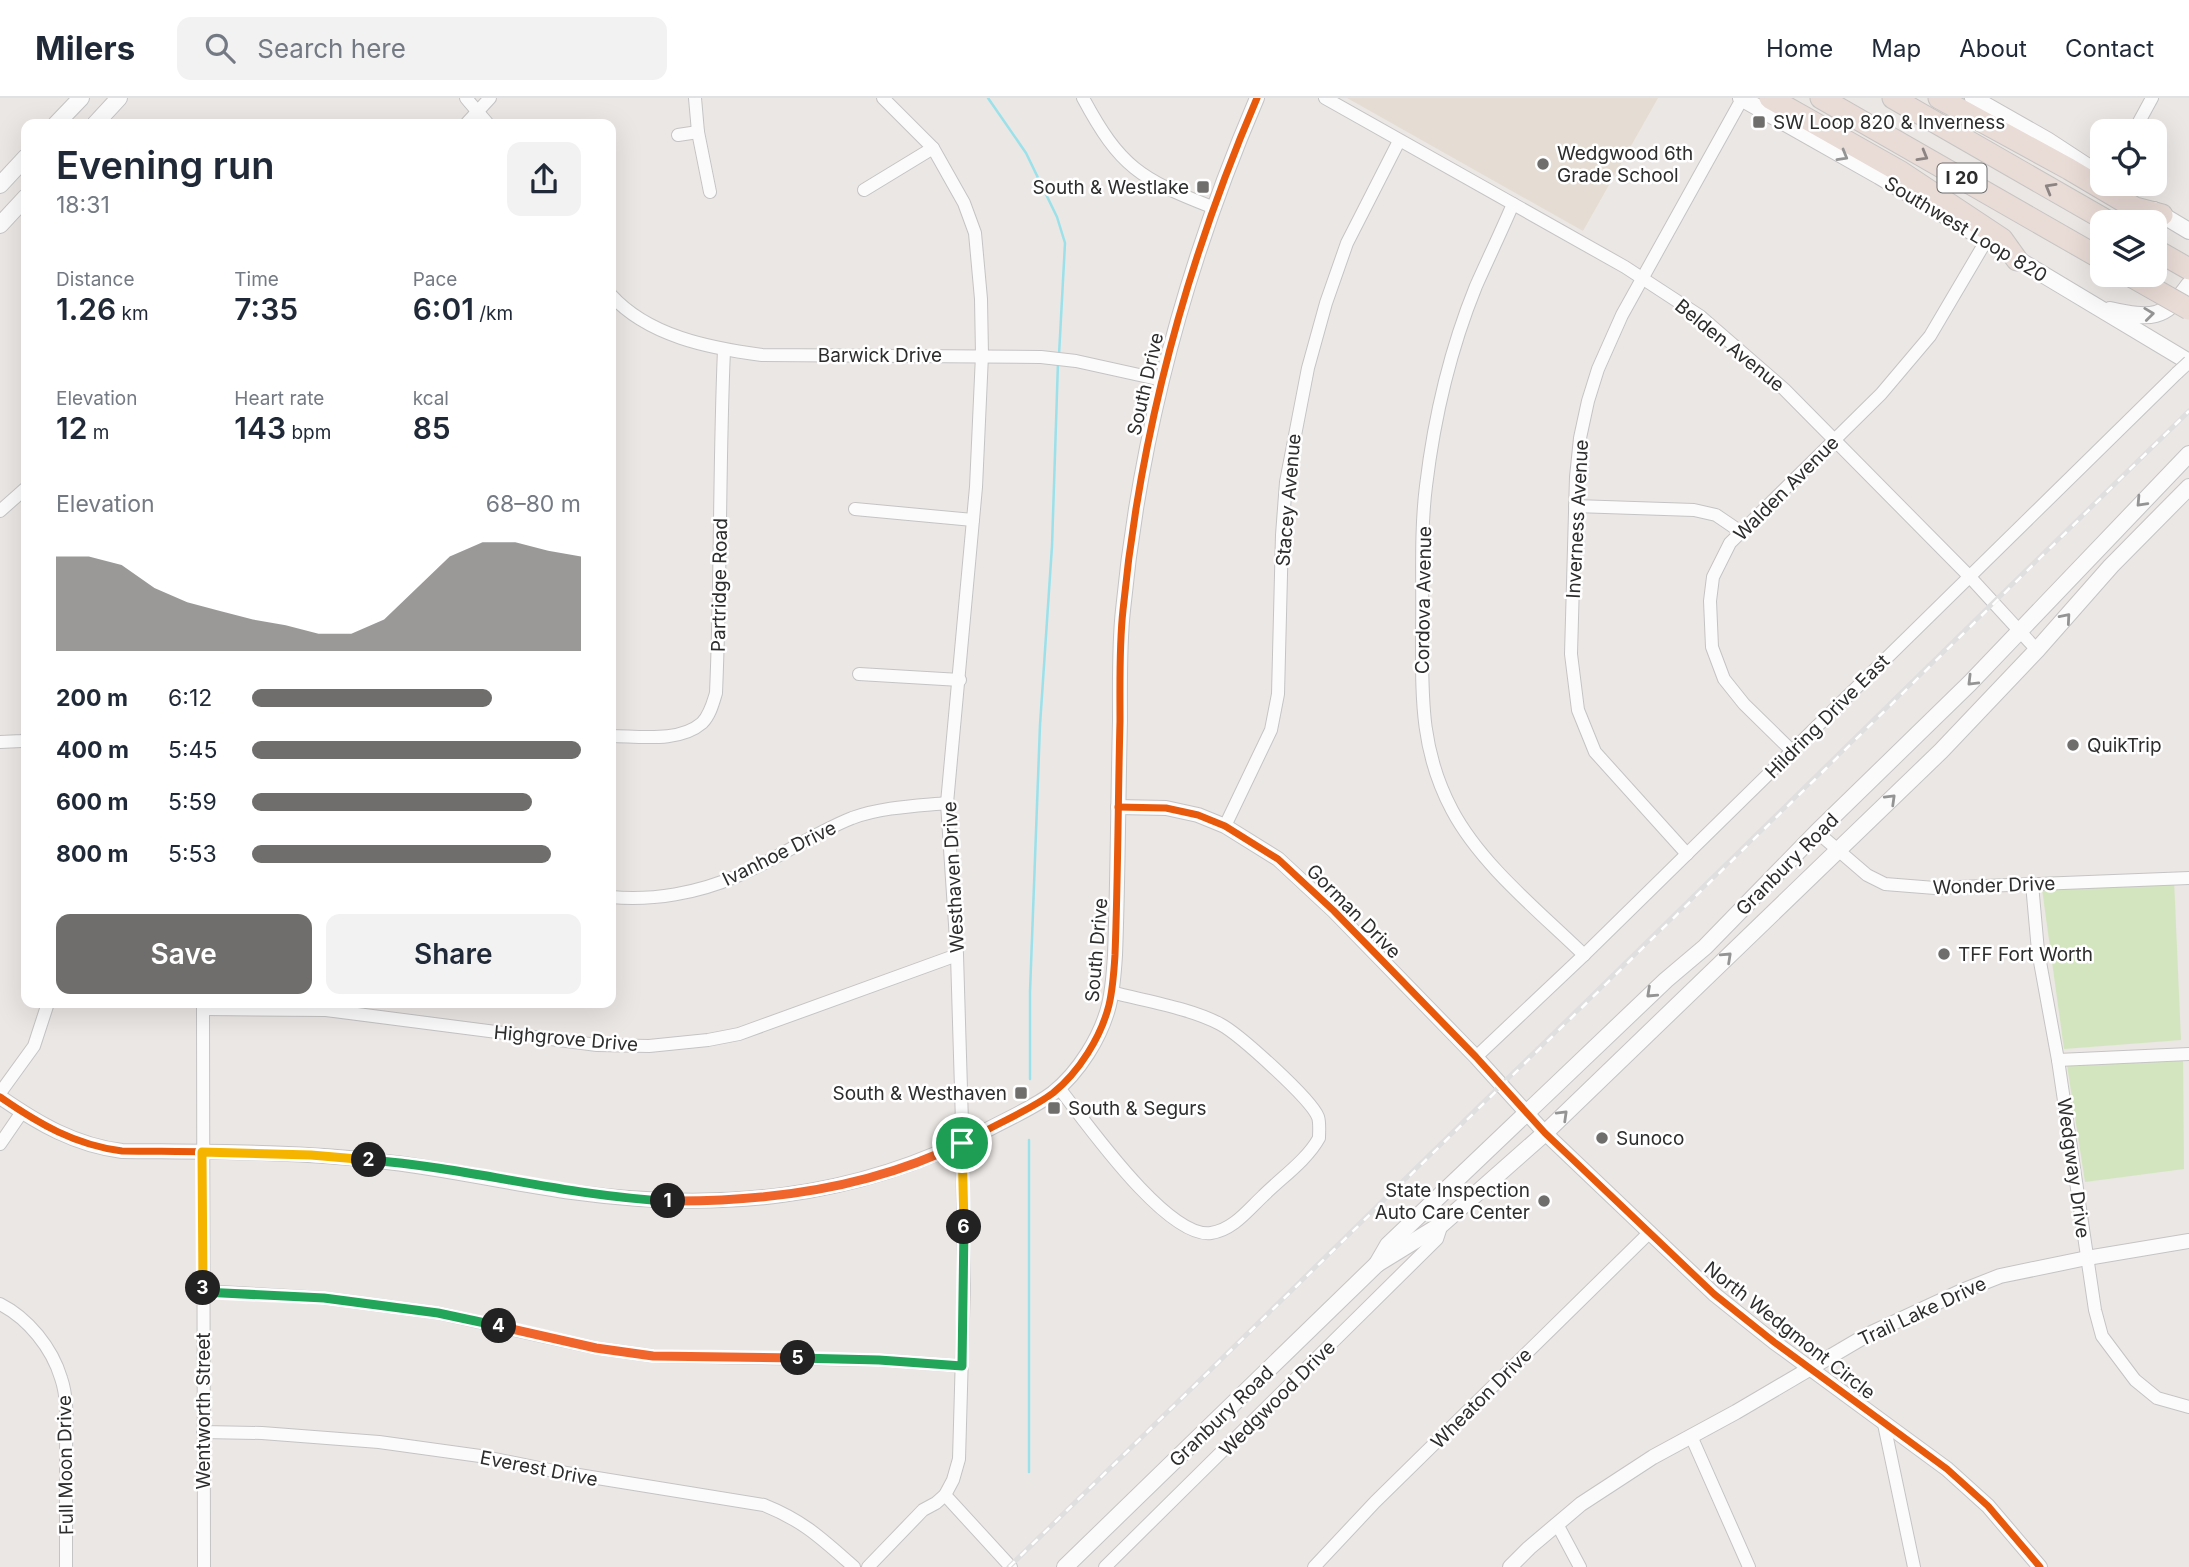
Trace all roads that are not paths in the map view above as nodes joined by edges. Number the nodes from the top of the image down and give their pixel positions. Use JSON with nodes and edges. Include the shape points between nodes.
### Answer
{"nodes":[{"id":1,"x":81,"y":98,"type":"edge"},
{"id":2,"x":119,"y":98,"type":"edge"},
{"id":3,"x":466,"y":98,"type":"edge"},
{"id":4,"x":490,"y":98,"type":"edge"},
{"id":5,"x":695,"y":98,"type":"edge"},
{"id":6,"x":883,"y":98,"type":"edge"},
{"id":7,"x":1083,"y":98,"type":"edge"},
{"id":8,"x":1256,"y":98,"type":"edge"},
{"id":9,"x":1325,"y":98,"type":"edge"},
{"id":10,"x":1742,"y":98,"type":"edge"},
{"id":11,"x":1770,"y":98,"type":"edge"},
{"id":12,"x":1821,"y":98,"type":"edge"},
{"id":13,"x":1893,"y":98,"type":"edge"},
{"id":14,"x":1939,"y":98,"type":"edge"},
{"id":15,"x":1973,"y":98,"type":"edge"},
{"id":16,"x":2152,"y":98,"type":"edge"},
{"id":17,"x":478,"y":111,"type":"junction"},
{"id":18,"x":61,"y":119,"type":"edge"},
{"id":19,"x":100,"y":119,"type":"edge"},
{"id":20,"x":471,"y":119,"type":"edge"},
{"id":21,"x":484,"y":119,"type":"edge"},
{"id":22,"x":2141,"y":119,"type":"edge"},
{"id":23,"x":698,"y":132,"type":"junction"},
{"id":24,"x":678,"y":135,"type":"dead end"},
{"id":25,"x":1399,"y":141,"type":"junction"},
{"id":26,"x":933,"y":148,"type":"junction"},
{"id":27,"x":2090,"y":168,"type":"edge"},
{"id":28,"x":21,"y":169,"type":"edge"},
{"id":29,"x":0,"y":185,"type":"edge"},
{"id":30,"x":864,"y":190,"type":"dead end"},
{"id":31,"x":710,"y":192,"type":"dead end"},
{"id":32,"x":2133,"y":196,"type":"edge"},
{"id":33,"x":21,"y":202,"type":"edge"},
{"id":34,"x":1513,"y":204,"type":"junction"},
{"id":35,"x":1212,"y":206,"type":"junction"},
{"id":36,"x":2142,"y":210,"type":"edge"},
{"id":37,"x":2154,"y":210,"type":"edge"},
{"id":38,"x":2090,"y":211,"type":"edge"},
{"id":39,"x":2167,"y":218,"type":"edge"},
{"id":40,"x":0,"y":225,"type":"edge"},
{"id":41,"x":2188,"y":232,"type":"edge"},
{"id":42,"x":1986,"y":241,"type":"junction"},
{"id":43,"x":2090,"y":252,"type":"edge"},
{"id":44,"x":2167,"y":256,"type":"edge"},
{"id":45,"x":2017,"y":260,"type":"junction"},
{"id":46,"x":2189,"y":269,"type":"edge"},
{"id":47,"x":1642,"y":278,"type":"junction"},
{"id":48,"x":2189,"y":285,"type":"edge"},
{"id":49,"x":2150,"y":287,"type":"edge"},
{"id":50,"x":616,"y":299,"type":"edge"},
{"id":51,"x":2098,"y":307,"type":"junction"},
{"id":52,"x":2189,"y":309,"type":"edge"},
{"id":53,"x":724,"y":350,"type":"junction"},
{"id":54,"x":982,"y":355,"type":"junction"},
{"id":55,"x":2185,"y":366,"type":"edge"},
{"id":56,"x":1162,"y":380,"type":"junction"},
{"id":57,"x":1835,"y":440,"type":"junction"},
{"id":58,"x":2189,"y":454,"type":"edge"},
{"id":59,"x":2189,"y":486,"type":"edge"},
{"id":60,"x":21,"y":492,"type":"edge"},
{"id":61,"x":1575,"y":506,"type":"junction"},
{"id":62,"x":856,"y":509,"type":"dead end"},
{"id":63,"x":0,"y":511,"type":"edge"},
{"id":64,"x":973,"y":520,"type":"junction"},
{"id":65,"x":1741,"y":532,"type":"junction"},
{"id":66,"x":1969,"y":576,"type":"junction"},
{"id":67,"x":2020,"y":632,"type":"junction"},
{"id":68,"x":2037,"y":650,"type":"junction"},
{"id":69,"x":859,"y":674,"type":"dead end"},
{"id":70,"x":960,"y":680,"type":"junction"},
{"id":71,"x":616,"y":736,"type":"edge"},
{"id":72,"x":21,"y":741,"type":"edge"},
{"id":73,"x":0,"y":742,"type":"edge"},
{"id":74,"x":1792,"y":751,"type":"junction"},
{"id":75,"x":947,"y":803,"type":"junction"},
{"id":76,"x":1118,"y":807,"type":"junction"},
{"id":77,"x":1225,"y":826,"type":"junction"},
{"id":78,"x":1817,"y":832,"type":"junction"},
{"id":79,"x":1838,"y":850,"type":"junction"},
{"id":80,"x":1687,"y":854,"type":"junction"},
{"id":81,"x":2189,"y":878,"type":"edge"},
{"id":82,"x":2032,"y":884,"type":"junction"},
{"id":83,"x":616,"y":898,"type":"edge"},
{"id":84,"x":957,"y":955,"type":"junction"},
{"id":85,"x":1584,"y":955,"type":"junction"},
{"id":86,"x":1111,"y":992,"type":"junction"},
{"id":87,"x":46,"y":1008,"type":"edge"},
{"id":88,"x":203,"y":1008,"type":"edge"},
{"id":89,"x":264,"y":1008,"type":"edge"},
{"id":90,"x":2189,"y":1054,"type":"edge"},
{"id":91,"x":1476,"y":1057,"type":"junction"},
{"id":92,"x":2057,"y":1060,"type":"junction"},
{"id":93,"x":1059,"y":1088,"type":"junction"},
{"id":94,"x":0,"y":1095,"type":"edge"},
{"id":95,"x":22,"y":1112,"type":"junction"},
{"id":96,"x":1525,"y":1112,"type":"junction"},
{"id":97,"x":1545,"y":1133,"type":"junction"},
{"id":98,"x":962,"y":1143,"type":"junction"},
{"id":99,"x":0,"y":1144,"type":"edge"},
{"id":100,"x":1490,"y":1148,"type":"junction"},
{"id":101,"x":202,"y":1152,"type":"junction"},
{"id":102,"x":1442,"y":1224,"type":"junction"},
{"id":103,"x":1650,"y":1232,"type":"junction"},
{"id":104,"x":2189,"y":1241,"type":"edge"},
{"id":105,"x":2087,"y":1258,"type":"junction"},
{"id":106,"x":1377,"y":1264,"type":"junction"},
{"id":107,"x":203,"y":1292,"type":"junction"},
{"id":108,"x":0,"y":1304,"type":"edge"},
{"id":109,"x":962,"y":1366,"type":"junction"},
{"id":110,"x":1810,"y":1368,"type":"junction"},
{"id":111,"x":2189,"y":1407,"type":"edge"},
{"id":112,"x":1884,"y":1424,"type":"junction"},
{"id":113,"x":203,"y":1432,"type":"junction"},
{"id":114,"x":1691,"y":1436,"type":"junction"},
{"id":115,"x":945,"y":1495,"type":"junction"},
{"id":116,"x":1557,"y":1524,"type":"junction"},
{"id":117,"x":66,"y":1567,"type":"edge"},
{"id":118,"x":204,"y":1567,"type":"edge"},
{"id":119,"x":854,"y":1567,"type":"edge"},
{"id":120,"x":868,"y":1567,"type":"edge"},
{"id":121,"x":1011,"y":1567,"type":"edge"},
{"id":122,"x":1065,"y":1567,"type":"edge"},
{"id":123,"x":1105,"y":1567,"type":"edge"},
{"id":124,"x":1314,"y":1567,"type":"edge"},
{"id":125,"x":1510,"y":1567,"type":"edge"},
{"id":126,"x":1580,"y":1567,"type":"edge"},
{"id":127,"x":1749,"y":1567,"type":"edge"},
{"id":128,"x":1914,"y":1567,"type":"edge"},
{"id":129,"x":2039,"y":1567,"type":"edge"}],
"edges":[{"from":1,"to":18,"type":"main road"},
{"from":2,"to":19,"type":"main road"},
{"from":3,"to":17,"type":"street"},
{"from":4,"to":17,"type":"street"},
{"from":5,"to":23,"type":"street"},
{"from":6,"to":26,"type":"street","name":"Westhaven Drive"},
{"from":7,"to":35,"type":"street","via":[[1102,134],[1135,171]]},
{"from":8,"to":35,"type":"street","name":"South Drive"},
{"from":9,"to":25,"type":"street","name":"Belden Avenue"},
{"from":10,"to":42,"type":"main road","name":"Southwest Loop 820","one_way":true},
{"from":10,"to":47,"type":"street","name":"Inverness Avenue"},
{"from":11,"to":45,"type":"highway","via":[[1901,172],[2002,239]]},
{"from":12,"to":43,"type":"highway","number":"I 20","one_way":true},
{"from":38,"to":13,"type":"highway","number":"I 20","one_way":true},
{"from":14,"to":36,"type":"highway"},
{"from":15,"to":27,"type":"main road"},
{"from":16,"to":22,"type":"street"},
{"from":17,"to":20,"type":"street"},
{"from":17,"to":21,"type":"street"},
{"from":23,"to":24,"type":"street"},
{"from":23,"to":31,"type":"street"},
{"from":25,"to":34,"type":"street","name":"Belden Avenue"},
{"from":25,"to":77,"type":"street","name":"Stacey Avenue","via":[[1347,243],[1308,368],[1286,482],[1278,694],[1271,730]]},
{"from":26,"to":30,"type":"street"},
{"from":26,"to":54,"type":"street","name":"Westhaven Drive","via":[[975,233]]},
{"from":28,"to":29,"type":"main road"},
{"from":32,"to":37,"type":"main road"},
{"from":33,"to":40,"type":"main road"},
{"from":34,"to":47,"type":"street","name":"Belden Avenue"},
{"from":34,"to":85,"type":"street","name":"Cordova Avenue","via":[[1463,322],[1440,403],[1426,488],[1422,709],[1436,777],[1453,812],[1494,867]]},
{"from":35,"to":56,"type":"street","name":"South Drive"},
{"from":39,"to":41,"type":"main road"},
{"from":42,"to":45,"type":"main road","name":"Southwest Loop 820"},
{"from":42,"to":57,"type":"street","name":"Walden Avenue","via":[[1930,336]]},
{"from":44,"to":46,"type":"highway"},
{"from":45,"to":51,"type":"main road","name":"Southwest Loop 820"},
{"from":47,"to":57,"type":"street","name":"Belden Avenue","via":[[1700,316],[1761,367]]},
{"from":47,"to":61,"type":"street","name":"Inverness Avenue","via":[[1598,369],[1588,401]]},
{"from":51,"to":48,"type":"main road","one_way":true,"via":[[2143,316],[2161,313],[2175,305]]},
{"from":49,"to":52,"type":"highway","bridge":true},
{"from":50,"to":53,"type":"street","name":"Barwick Drive","via":[[667,333]]},
{"from":51,"to":55,"type":"main road","name":"Southwest Loop 820"},
{"from":53,"to":54,"type":"street","name":"Barwick Drive","via":[[762,355]]},
{"from":53,"to":71,"type":"street","name":"Partridge Road","via":[[716,693],[703,722],[690,730],[672,736]]},
{"from":54,"to":56,"type":"street","name":"Barwick Drive","via":[[1076,361]]},
{"from":54,"to":64,"type":"street","name":"Westhaven Drive"},
{"from":55,"to":66,"type":"street","name":"Hildring Drive East"},
{"from":56,"to":76,"type":"street","name":"South Drive","via":[[1147,444],[1123,611]]},
{"from":57,"to":65,"type":"street","name":"Walden Avenue"},
{"from":57,"to":66,"type":"street","name":"Belden Avenue"},
{"from":58,"to":67,"type":"main road","name":"Granbury Road","one_way":true},
{"from":68,"to":59,"type":"main road","name":"Granbury Road","one_way":true},
{"from":60,"to":63,"type":"street"},
{"from":61,"to":65,"type":"street","via":[[1694,510],[1716,515]]},
{"from":61,"to":80,"type":"street","name":"Inverness Avenue","via":[[1571,654],[1578,710],[1595,752]]},
{"from":62,"to":64,"type":"street"},
{"from":64,"to":70,"type":"street","name":"Westhaven Drive"},
{"from":65,"to":74,"type":"street","name":"Walden Avenue","via":[[1730,543],[1713,578],[1712,647],[1732,690]]},
{"from":66,"to":67,"type":"street","name":"Belden Avenue"},
{"from":66,"to":74,"type":"street","name":"Hildring Drive East"},
{"from":67,"to":68,"type":"street","name":"Belden Avenue"},
{"from":67,"to":78,"type":"main road","name":"Granbury Road","one_way":true},
{"from":79,"to":68,"type":"main road","name":"Granbury Road","one_way":true},
{"from":69,"to":70,"type":"street"},
{"from":70,"to":75,"type":"street","name":"Westhaven Drive"},
{"from":72,"to":73,"type":"street"},
{"from":74,"to":80,"type":"street","name":"Hildring Drive East"},
{"from":75,"to":83,"type":"street","name":"Ivanhoe Drive","via":[[852,818],[707,887]]},
{"from":75,"to":84,"type":"street","name":"Westhaven Drive"},
{"from":76,"to":77,"type":"street","name":"Gorman Drive","via":[[1166,808]]},
{"from":76,"to":86,"type":"street","name":"South Drive"},
{"from":77,"to":91,"type":"street","name":"Gorman Drive","via":[[1300,878]]},
{"from":78,"to":79,"type":"street","name":"Wonder Drive"},
{"from":78,"to":96,"type":"main road","name":"Granbury Road","one_way":true,"via":[[1705,947]]},
{"from":79,"to":82,"type":"street","name":"Wonder Drive","via":[[1885,884],[1920,888]]},
{"from":97,"to":79,"type":"main road","name":"Granbury Road","one_way":true},
{"from":80,"to":85,"type":"street","name":"Hildring Drive East"},
{"from":81,"to":82,"type":"street","name":"Wonder Drive"},
{"from":82,"to":92,"type":"street","name":"Wedgway Drive"},
{"from":84,"to":89,"type":"street","name":"Highgrove Drive","via":[[739,1034],[649,1046],[597,1045],[326,1010]]},
{"from":84,"to":98,"type":"street","name":"Westhaven Drive"},
{"from":85,"to":91,"type":"street","name":"Hildring Drive East"},
{"from":86,"to":93,"type":"street","name":"South Drive","via":[[1093,1044]]},
{"from":86,"to":93,"type":"street","via":[[1218,1023],[1255,1050],[1309,1104],[1318,1117],[1320,1138],[1227,1229],[1209,1234],[1155,1204]]},
{"from":87,"to":94,"type":"street","via":[[34,1046]]},
{"from":88,"to":101,"type":"street","name":"Wentworth Street"},
{"from":90,"to":92,"type":"street"},
{"from":91,"to":96,"type":"street","name":"Gorman Drive"},
{"from":92,"to":105,"type":"street","name":"Wedgway Drive"},
{"from":93,"to":98,"type":"street","name":"South Drive"},
{"from":94,"to":95,"type":"street","name":"South Drive"},
{"from":95,"to":99,"type":"street"},
{"from":95,"to":101,"type":"street","name":"South Drive","via":[[86,1145],[122,1151]]},
{"from":96,"to":97,"type":"street","name":"North Wedgmont Circle"},
{"from":96,"to":100,"type":"main road","name":"Granbury Road"},
{"from":97,"to":102,"type":"main road","name":"Granbury Road"},
{"from":97,"to":103,"type":"street","name":"North Wedgmont Circle"},
{"from":98,"to":101,"type":"street","name":"South Drive","via":[[934,1157],[834,1186],[792,1195],[707,1201],[592,1194],[375,1160]]},
{"from":98,"to":109,"type":"street","name":"Westhaven Drive"},
{"from":100,"to":102,"type":"main road","via":[[1477,1172],[1448,1201]]},
{"from":100,"to":106,"type":"main road","name":"Granbury Road","via":[[1388,1245]]},
{"from":101,"to":107,"type":"street","name":"Wentworth Street"},
{"from":102,"to":106,"type":"main road","name":"Granbury Road"},
{"from":102,"to":123,"type":"street","name":"Wedgwood Drive","via":[[1437,1239]]},
{"from":103,"to":110,"type":"street","name":"North Wedgmont Circle","via":[[1714,1294]]},
{"from":103,"to":124,"type":"street","name":"Wheaton Drive"},
{"from":104,"to":105,"type":"street","name":"Trail Lake Drive"},
{"from":105,"to":110,"type":"street","name":"Trail Lake Drive","via":[[2000,1276],[1962,1291],[1867,1335]]},
{"from":105,"to":111,"type":"street","name":"Wedgway Drive","via":[[2102,1336],[2117,1359],[2157,1398]]},
{"from":106,"to":122,"type":"main road","name":"Granbury Road"},
{"from":107,"to":109,"type":"street","via":[[324,1298],[438,1313],[653,1356]]},
{"from":107,"to":113,"type":"street","name":"Wentworth Street"},
{"from":108,"to":117,"type":"street","name":"Full Moon Drive","via":[[33,1331],[62,1380]]},
{"from":109,"to":115,"type":"street","name":"Westhaven Drive","via":[[960,1459]]},
{"from":110,"to":112,"type":"street","name":"North Wedgmont Circle"},
{"from":110,"to":114,"type":"street","name":"Trail Lake Drive"},
{"from":112,"to":128,"type":"street"},
{"from":112,"to":129,"type":"street","name":"North Wedgmont Circle","via":[[1989,1506]]},
{"from":113,"to":118,"type":"street","name":"Wentworth Street"},
{"from":113,"to":119,"type":"street","name":"Everest Drive","via":[[379,1442],[764,1505],[792,1517]]},
{"from":114,"to":116,"type":"street","name":"Trail Lake Drive","via":[[1622,1477]]},
{"from":114,"to":127,"type":"street"},
{"from":115,"to":120,"type":"street","name":"Westhaven Drive","via":[[923,1510]]},
{"from":115,"to":121,"type":"street"},
{"from":116,"to":125,"type":"street","name":"Trail Lake Drive"},
{"from":116,"to":126,"type":"street"}]}
